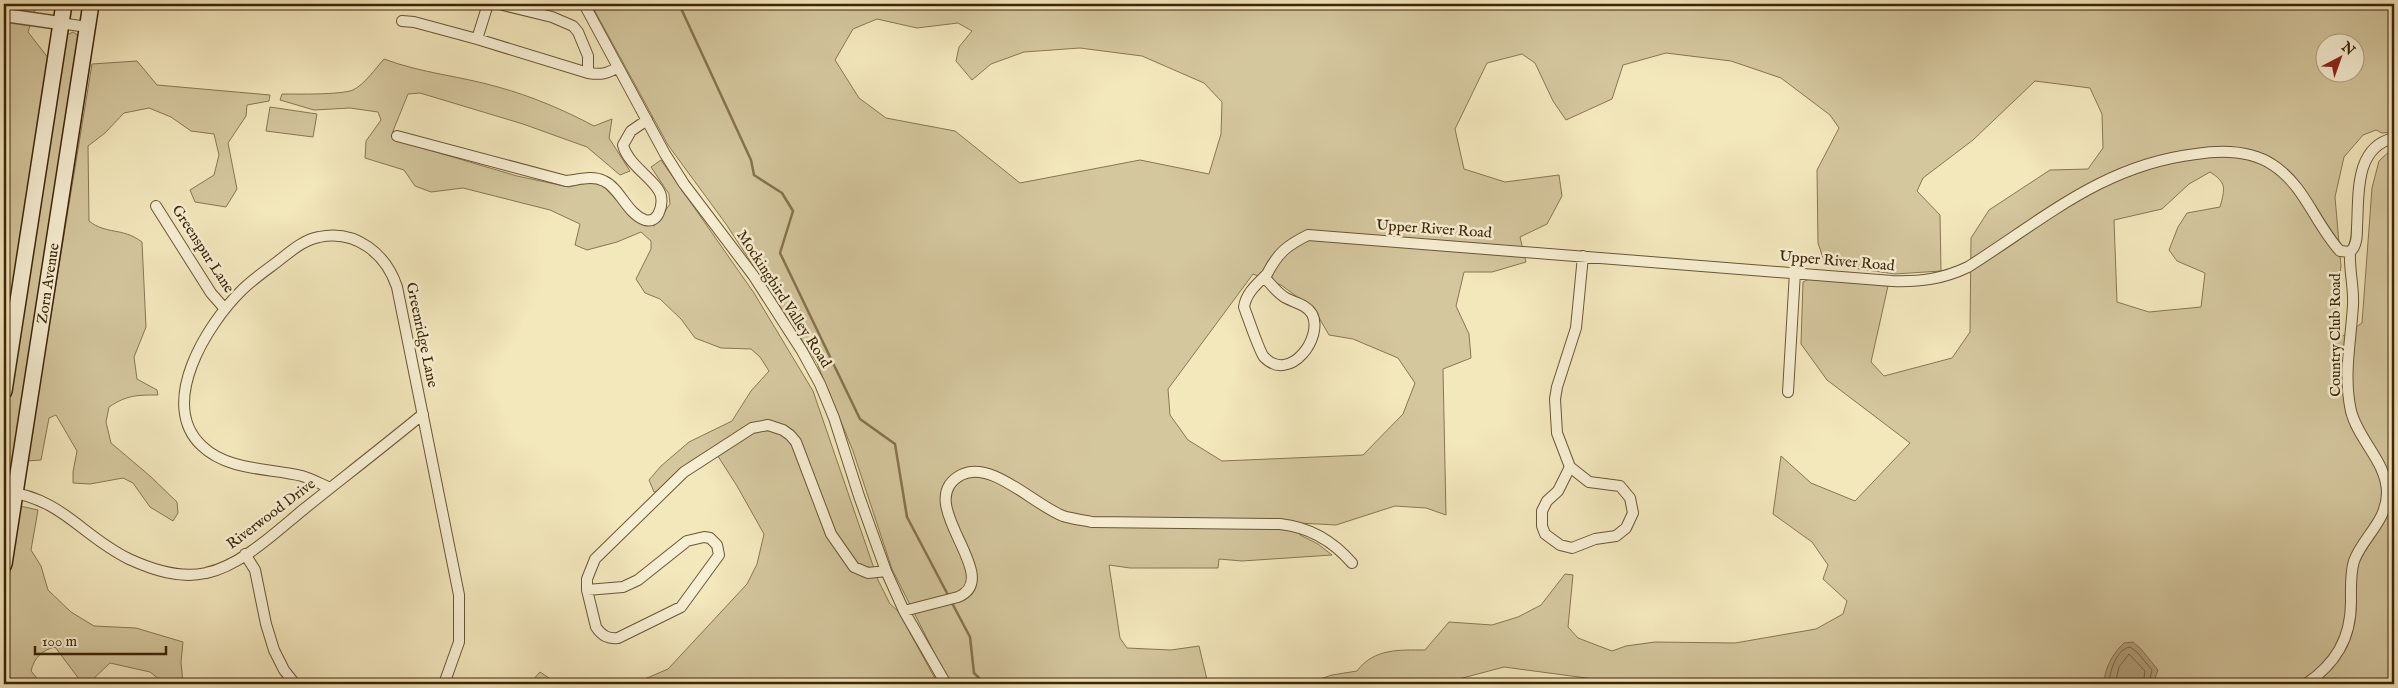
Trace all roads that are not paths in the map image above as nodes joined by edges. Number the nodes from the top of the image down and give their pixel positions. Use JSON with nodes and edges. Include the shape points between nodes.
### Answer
{"nodes":[{"id":1,"x":64,"y":4,"type":"edge"},
{"id":2,"x":91,"y":4,"type":"edge"},
{"id":3,"x":488,"y":4,"type":"edge"},
{"id":4,"x":499,"y":4,"type":"edge"},
{"id":5,"x":584,"y":4,"type":"edge"},
{"id":6,"x":4,"y":15,"type":"edge"},
{"id":7,"x":402,"y":21,"type":"dead end"},
{"id":8,"x":60,"y":23,"type":"junction"},
{"id":9,"x":87,"y":27,"type":"junction"},
{"id":10,"x":477,"y":39,"type":"junction"},
{"id":11,"x":618,"y":67,"type":"junction"},
{"id":12,"x":588,"y":73,"type":"junction"},
{"id":13,"x":647,"y":120,"type":"junction"},
{"id":14,"x":397,"y":136,"type":"dead end"},
{"id":15,"x":2394,"y":138,"type":"edge"},
{"id":16,"x":156,"y":206,"type":"dead end"},
{"id":17,"x":2350,"y":252,"type":"junction"},
{"id":18,"x":1583,"y":256,"type":"junction"},
{"id":19,"x":1795,"y":272,"type":"junction"},
{"id":20,"x":1264,"y":276,"type":"junction"},
{"id":21,"x":225,"y":309,"type":"junction"},
{"id":22,"x":4,"y":391,"type":"edge"},
{"id":23,"x":1788,"y":392,"type":"dead end"},
{"id":24,"x":423,"y":414,"type":"junction"},
{"id":25,"x":1570,"y":468,"type":"junction"},
{"id":26,"x":330,"y":488,"type":"junction"},
{"id":27,"x":9,"y":492,"type":"edge"},
{"id":28,"x":245,"y":554,"type":"junction"},
{"id":29,"x":4,"y":564,"type":"edge"},
{"id":30,"x":1352,"y":564,"type":"dead end"},
{"id":31,"x":886,"y":571,"type":"junction"},
{"id":32,"x":586,"y":590,"type":"junction"},
{"id":33,"x":904,"y":611,"type":"junction"},
{"id":34,"x":295,"y":684,"type":"edge"},
{"id":35,"x":444,"y":684,"type":"edge"},
{"id":36,"x":946,"y":684,"type":"edge"},
{"id":37,"x":2306,"y":684,"type":"edge"}],
"edges":[{"from":1,"to":8,"type":"main road","name":"Zorn Avenue"},
{"from":2,"to":9,"type":"main road","name":"Zorn Avenue"},
{"from":3,"to":10,"type":"street"},
{"from":4,"to":12,"type":"street","via":[[552,17],[573,26],[588,56]]},
{"from":5,"to":11,"type":"street","name":"Mockingbird Valley Road"},
{"from":6,"to":8,"type":"street"},
{"from":7,"to":10,"type":"street"},
{"from":8,"to":9,"type":"street"},
{"from":8,"to":22,"type":"main road","name":"Zorn Avenue"},
{"from":9,"to":27,"type":"main road","name":"Zorn Avenue"},
{"from":10,"to":12,"type":"street"},
{"from":11,"to":12,"type":"street","via":[[607,74]]},
{"from":11,"to":13,"type":"street","name":"Mockingbird Valley Road"},
{"from":13,"to":14,"type":"street","via":[[631,131],[623,145],[625,154],[661,194],[659,213],[646,221],[604,181],[588,178],[566,181]]},
{"from":13,"to":31,"type":"street","name":"Mockingbird Valley Road","via":[[684,184],[753,275],[820,384]]},
{"from":15,"to":17,"type":"street","name":"Country Club Road","via":[[2378,144],[2366,159],[2356,237]]},
{"from":16,"to":21,"type":"street","name":"Greenspur Lane","via":[[211,293]]},
{"from":17,"to":19,"type":"street","name":"Upper River Road","via":[[2340,251],[2334,245],[2301,192],[2273,165],[2246,154],[2206,152],[2156,160],[2100,181],[1968,267],[1940,278],[1914,281]]},
{"from":17,"to":37,"type":"street","name":"Country Club Road","via":[[2353,303],[2349,397],[2356,424],[2383,472],[2386,500],[2379,522],[2354,561],[2350,621],[2344,642],[2335,658]]},
{"from":18,"to":19,"type":"street","name":"Upper River Road"},
{"from":18,"to":20,"type":"street","name":"Upper River Road","via":[[1308,235],[1289,244]]},
{"from":18,"to":25,"type":"street","via":[[1576,328],[1557,387],[1555,404],[1557,433]]},
{"from":19,"to":23,"type":"street"},
{"from":20,"to":20,"type":"street","name":"Upper River Road","via":[[1245,300],[1244,307],[1262,356],[1272,364],[1292,364],[1306,350],[1314,320],[1305,306],[1286,298]]},
{"from":21,"to":24,"type":"street","name":"Greenridge Lane","via":[[263,272],[306,241],[341,236],[363,244],[380,255],[394,277]]},
{"from":21,"to":26,"type":"street","name":"Greenridge Lane","via":[[212,327],[186,383],[183,405],[190,431],[203,447],[220,459],[303,476]]},
{"from":24,"to":26,"type":"street","name":"Riverwood Drive"},
{"from":24,"to":35,"type":"street","name":"Greenridge Lane","via":[[459,595],[458,642]]},
{"from":25,"to":25,"type":"street","via":[[1543,508],[1542,526],[1550,539],[1572,548],[1595,539],[1616,536],[1626,528],[1633,513],[1630,498],[1620,486],[1589,482]]},
{"from":26,"to":28,"type":"street","name":"Riverwood Drive"},
{"from":27,"to":28,"type":"street","name":"Riverwood Drive","via":[[51,505],[122,555],[156,570],[204,574]]},
{"from":27,"to":29,"type":"main road","name":"Zorn Avenue"},
{"from":28,"to":34,"type":"street","via":[[255,570],[274,650]]},
{"from":30,"to":33,"type":"street","via":[[1344,554],[1301,527],[1271,523],[1092,522],[1064,516],[997,477],[969,471],[951,482],[945,506],[972,571],[971,588],[966,594],[952,599]]},
{"from":31,"to":32,"type":"street","via":[[868,573],[854,567],[831,534],[796,442],[783,430],[760,426],[684,472],[595,559]]},
{"from":31,"to":33,"type":"street","name":"Mockingbird Valley Road"},
{"from":32,"to":32,"type":"street","via":[[596,627],[605,636],[618,638],[681,607],[718,558],[718,544],[710,538],[687,541],[631,584]]},
{"from":33,"to":36,"type":"street","name":"Mockingbird Valley Road"}]}
